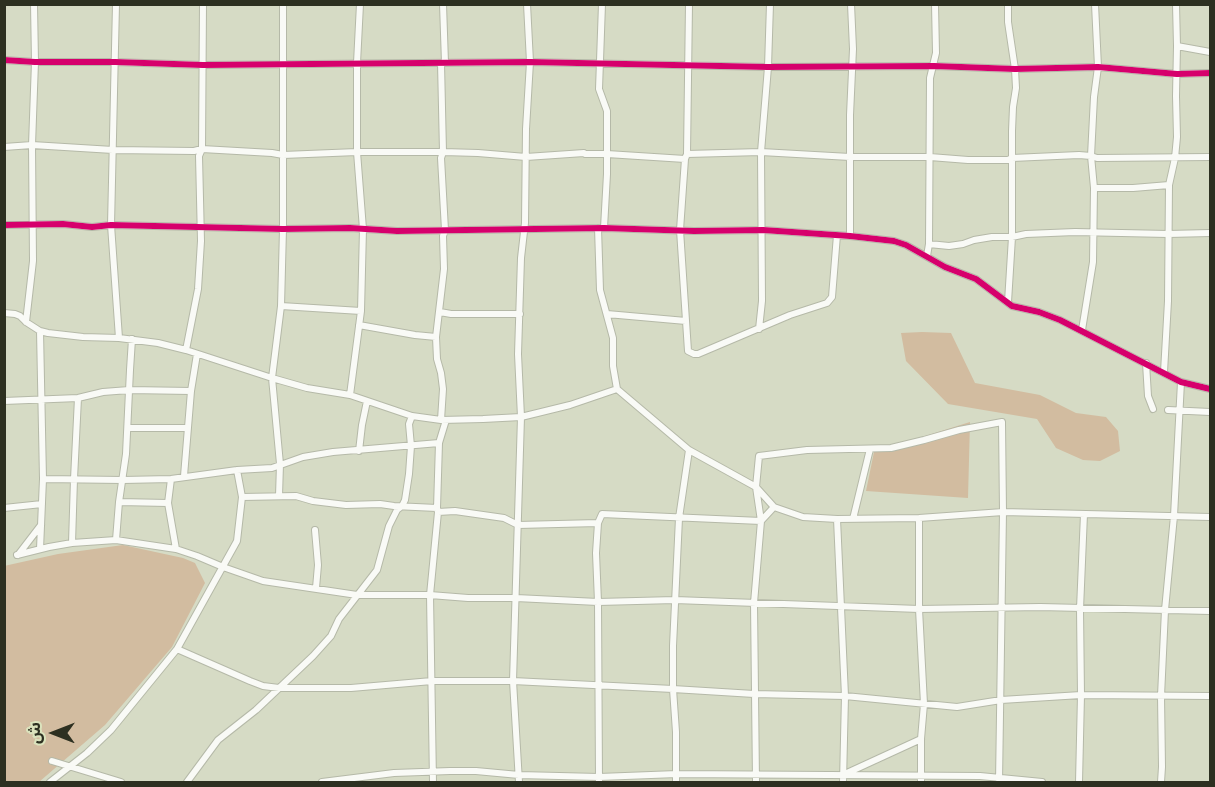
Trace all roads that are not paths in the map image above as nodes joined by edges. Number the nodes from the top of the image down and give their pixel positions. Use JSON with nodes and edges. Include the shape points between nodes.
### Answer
{"nodes":[{"id":1,"x":34,"y":4,"type":"edge"},
{"id":2,"x":116,"y":4,"type":"edge"},
{"id":3,"x":203,"y":4,"type":"edge"},
{"id":4,"x":283,"y":4,"type":"edge"},
{"id":5,"x":360,"y":4,"type":"edge"},
{"id":6,"x":443,"y":4,"type":"edge"},
{"id":7,"x":527,"y":4,"type":"edge"},
{"id":8,"x":602,"y":4,"type":"edge"},
{"id":9,"x":689,"y":4,"type":"edge"},
{"id":10,"x":770,"y":4,"type":"edge"},
{"id":11,"x":851,"y":4,"type":"edge"},
{"id":12,"x":935,"y":4,"type":"edge"},
{"id":13,"x":1008,"y":4,"type":"edge"},
{"id":14,"x":1095,"y":4,"type":"edge"},
{"id":15,"x":1176,"y":4,"type":"edge"},
{"id":16,"x":1177,"y":46,"type":"junction"},
{"id":17,"x":1210,"y":52,"type":"edge"},
{"id":18,"x":4,"y":60,"type":"edge"},
{"id":19,"x":35,"y":62,"type":"junction"},
{"id":20,"x":115,"y":62,"type":"junction"},
{"id":21,"x":530,"y":62,"type":"junction"},
{"id":22,"x":357,"y":63,"type":"junction"},
{"id":23,"x":443,"y":63,"type":"junction"},
{"id":24,"x":601,"y":63,"type":"junction"},
{"id":25,"x":283,"y":64,"type":"junction"},
{"id":26,"x":203,"y":65,"type":"junction"},
{"id":27,"x":690,"y":65,"type":"junction"},
{"id":28,"x":934,"y":66,"type":"junction"},
{"id":29,"x":768,"y":67,"type":"junction"},
{"id":30,"x":851,"y":68,"type":"junction"},
{"id":31,"x":1098,"y":68,"type":"junction"},
{"id":32,"x":1016,"y":69,"type":"junction"},
{"id":33,"x":1210,"y":73,"type":"edge"},
{"id":34,"x":1177,"y":74,"type":"junction"},
{"id":35,"x":32,"y":145,"type":"junction"},
{"id":36,"x":4,"y":147,"type":"edge"},
{"id":37,"x":202,"y":149,"type":"junction"},
{"id":38,"x":113,"y":150,"type":"junction"},
{"id":39,"x":357,"y":152,"type":"junction"},
{"id":40,"x":443,"y":152,"type":"junction"},
{"id":41,"x":761,"y":152,"type":"junction"},
{"id":42,"x":607,"y":154,"type":"junction"},
{"id":43,"x":283,"y":155,"type":"junction"},
{"id":44,"x":686,"y":156,"type":"junction"},
{"id":45,"x":1091,"y":156,"type":"junction"},
{"id":46,"x":526,"y":157,"type":"junction"},
{"id":47,"x":850,"y":157,"type":"junction"},
{"id":48,"x":930,"y":157,"type":"junction"},
{"id":49,"x":1210,"y":157,"type":"edge"},
{"id":50,"x":1012,"y":158,"type":"junction"},
{"id":51,"x":1175,"y":158,"type":"junction"},
{"id":52,"x":1169,"y":185,"type":"junction"},
{"id":53,"x":1094,"y":188,"type":"junction"},
{"id":54,"x":4,"y":225,"type":"edge"},
{"id":55,"x":34,"y":225,"type":"junction"},
{"id":56,"x":111,"y":225,"type":"junction"},
{"id":57,"x":200,"y":227,"type":"junction"},
{"id":58,"x":601,"y":228,"type":"junction"},
{"id":59,"x":283,"y":229,"type":"junction"},
{"id":60,"x":363,"y":229,"type":"junction"},
{"id":61,"x":445,"y":230,"type":"junction"},
{"id":62,"x":524,"y":230,"type":"junction"},
{"id":63,"x":680,"y":230,"type":"junction"},
{"id":64,"x":762,"y":230,"type":"junction"},
{"id":65,"x":1092,"y":232,"type":"junction"},
{"id":66,"x":1210,"y":233,"type":"edge"},
{"id":67,"x":1168,"y":234,"type":"junction"},
{"id":68,"x":837,"y":235,"type":"junction"},
{"id":69,"x":850,"y":236,"type":"junction"},
{"id":70,"x":1012,"y":237,"type":"junction"},
{"id":71,"x":929,"y":244,"type":"junction"},
{"id":72,"x":927,"y":256,"type":"junction"},
{"id":73,"x":1008,"y":302,"type":"junction"},
{"id":74,"x":281,"y":306,"type":"junction"},
{"id":75,"x":361,"y":311,"type":"junction"},
{"id":76,"x":440,"y":312,"type":"junction"},
{"id":77,"x":4,"y":313,"type":"edge"},
{"id":78,"x":520,"y":314,"type":"junction"},
{"id":79,"x":607,"y":314,"type":"junction"},
{"id":80,"x":686,"y":321,"type":"junction"},
{"id":81,"x":26,"y":322,"type":"junction"},
{"id":82,"x":359,"y":325,"type":"junction"},
{"id":83,"x":759,"y":329,"type":"junction"},
{"id":84,"x":1082,"y":330,"type":"junction"},
{"id":85,"x":40,"y":331,"type":"junction"},
{"id":86,"x":436,"y":337,"type":"junction"},
{"id":87,"x":120,"y":338,"type":"junction"},
{"id":88,"x":132,"y":339,"type":"junction"},
{"id":89,"x":186,"y":350,"type":"junction"},
{"id":90,"x":197,"y":354,"type":"junction"},
{"id":91,"x":1146,"y":363,"type":"junction"},
{"id":92,"x":1164,"y":372,"type":"junction"},
{"id":93,"x":272,"y":378,"type":"junction"},
{"id":94,"x":1181,"y":382,"type":"junction"},
{"id":95,"x":616,"y":389,"type":"junction"},
{"id":96,"x":1210,"y":389,"type":"edge"},
{"id":97,"x":129,"y":390,"type":"junction"},
{"id":98,"x":191,"y":391,"type":"junction"},
{"id":99,"x":350,"y":396,"type":"junction"},
{"id":100,"x":78,"y":398,"type":"junction"},
{"id":101,"x":42,"y":399,"type":"junction"},
{"id":102,"x":368,"y":400,"type":"junction"},
{"id":103,"x":4,"y":401,"type":"edge"},
{"id":104,"x":1153,"y":409,"type":"dead end"},
{"id":105,"x":1168,"y":410,"type":"dead end"},
{"id":106,"x":1179,"y":410,"type":"junction"},
{"id":107,"x":1210,"y":412,"type":"edge"},
{"id":108,"x":412,"y":416,"type":"junction"},
{"id":109,"x":521,"y":417,"type":"junction"},
{"id":110,"x":444,"y":420,"type":"junction"},
{"id":111,"x":128,"y":428,"type":"junction"},
{"id":112,"x":188,"y":428,"type":"junction"},
{"id":113,"x":439,"y":443,"type":"junction"},
{"id":114,"x":411,"y":446,"type":"junction"},
{"id":115,"x":870,"y":449,"type":"junction"},
{"id":116,"x":688,"y":450,"type":"junction"},
{"id":117,"x":359,"y":451,"type":"junction"},
{"id":118,"x":280,"y":464,"type":"junction"},
{"id":119,"x":237,"y":470,"type":"junction"},
{"id":120,"x":184,"y":476,"type":"junction"},
{"id":121,"x":43,"y":479,"type":"junction"},
{"id":122,"x":74,"y":479,"type":"junction"},
{"id":123,"x":171,"y":479,"type":"junction"},
{"id":124,"x":123,"y":480,"type":"junction"},
{"id":125,"x":756,"y":487,"type":"junction"},
{"id":126,"x":279,"y":496,"type":"junction"},
{"id":127,"x":242,"y":497,"type":"junction"},
{"id":128,"x":119,"y":502,"type":"junction"},
{"id":129,"x":168,"y":503,"type":"junction"},
{"id":130,"x":42,"y":504,"type":"junction"},
{"id":131,"x":402,"y":506,"type":"junction"},
{"id":132,"x":774,"y":507,"type":"junction"},
{"id":133,"x":4,"y":508,"type":"edge"},
{"id":134,"x":438,"y":510,"type":"junction"},
{"id":135,"x":1003,"y":512,"type":"junction"},
{"id":136,"x":1084,"y":514,"type":"junction"},
{"id":137,"x":1174,"y":516,"type":"junction"},
{"id":138,"x":1210,"y":517,"type":"edge"},
{"id":139,"x":679,"y":518,"type":"junction"},
{"id":140,"x":919,"y":518,"type":"junction"},
{"id":141,"x":837,"y":519,"type":"junction"},
{"id":142,"x":853,"y":519,"type":"junction"},
{"id":143,"x":761,"y":521,"type":"junction"},
{"id":144,"x":598,"y":523,"type":"junction"},
{"id":145,"x":41,"y":525,"type":"junction"},
{"id":146,"x":518,"y":525,"type":"junction"},
{"id":147,"x":315,"y":530,"type":"dead end"},
{"id":148,"x":116,"y":540,"type":"junction"},
{"id":149,"x":72,"y":543,"type":"junction"},
{"id":150,"x":40,"y":549,"type":"junction"},
{"id":151,"x":176,"y":549,"type":"junction"},
{"id":152,"x":223,"y":567,"type":"junction"},
{"id":153,"x":316,"y":588,"type":"junction"},
{"id":154,"x":357,"y":595,"type":"junction"},
{"id":155,"x":430,"y":595,"type":"junction"},
{"id":156,"x":516,"y":598,"type":"junction"},
{"id":157,"x":675,"y":600,"type":"junction"},
{"id":158,"x":598,"y":602,"type":"junction"},
{"id":159,"x":754,"y":603,"type":"junction"},
{"id":160,"x":841,"y":605,"type":"junction"},
{"id":161,"x":1000,"y":608,"type":"junction"},
{"id":162,"x":919,"y":609,"type":"junction"},
{"id":163,"x":1080,"y":609,"type":"junction"},
{"id":164,"x":1165,"y":610,"type":"junction"},
{"id":165,"x":1210,"y":611,"type":"edge"},
{"id":166,"x":177,"y":649,"type":"junction"},
{"id":167,"x":432,"y":681,"type":"junction"},
{"id":168,"x":513,"y":681,"type":"junction"},
{"id":169,"x":598,"y":685,"type":"junction"},
{"id":170,"x":279,"y":688,"type":"junction"},
{"id":171,"x":673,"y":689,"type":"junction"},
{"id":172,"x":754,"y":694,"type":"junction"},
{"id":173,"x":1081,"y":695,"type":"junction"},
{"id":174,"x":845,"y":696,"type":"junction"},
{"id":175,"x":1161,"y":696,"type":"junction"},
{"id":176,"x":1210,"y":696,"type":"edge"},
{"id":177,"x":1001,"y":700,"type":"junction"},
{"id":178,"x":924,"y":704,"type":"junction"},
{"id":179,"x":921,"y":739,"type":"junction"},
{"id":180,"x":52,"y":761,"type":"dead end"},
{"id":181,"x":69,"y":767,"type":"junction"},
{"id":182,"x":433,"y":772,"type":"junction"},
{"id":183,"x":676,"y":774,"type":"junction"},
{"id":184,"x":755,"y":774,"type":"junction"},
{"id":185,"x":843,"y":775,"type":"junction"},
{"id":186,"x":519,"y":779,"type":"edge"},
{"id":187,"x":921,"y":779,"type":"edge"},
{"id":188,"x":358,"y":780,"type":"edge"},
{"id":189,"x":598,"y":780,"type":"edge"},
{"id":190,"x":998,"y":780,"type":"edge"},
{"id":191,"x":50,"y":783,"type":"edge"},
{"id":192,"x":121,"y":783,"type":"edge"},
{"id":193,"x":187,"y":783,"type":"edge"},
{"id":194,"x":322,"y":783,"type":"edge"},
{"id":195,"x":433,"y":783,"type":"edge"},
{"id":196,"x":676,"y":783,"type":"edge"},
{"id":197,"x":756,"y":783,"type":"edge"},
{"id":198,"x":843,"y":783,"type":"edge"},
{"id":199,"x":1042,"y":783,"type":"edge"},
{"id":200,"x":1079,"y":783,"type":"edge"},
{"id":201,"x":1161,"y":783,"type":"edge"}],
"edges":[{"from":1,"to":19,"type":"street"},
{"from":2,"to":20,"type":"street"},
{"from":3,"to":26,"type":"street"},
{"from":4,"to":25,"type":"street"},
{"from":5,"to":22,"type":"street"},
{"from":6,"to":23,"type":"street"},
{"from":7,"to":21,"type":"street"},
{"from":8,"to":24,"type":"street"},
{"from":9,"to":27,"type":"street"},
{"from":10,"to":29,"type":"street"},
{"from":11,"to":30,"type":"street"},
{"from":12,"to":28,"type":"street"},
{"from":13,"to":32,"type":"street"},
{"from":14,"to":31,"type":"street"},
{"from":15,"to":16,"type":"street"},
{"from":16,"to":17,"type":"street"},
{"from":16,"to":34,"type":"street"},
{"from":18,"to":19,"type":"street"},
{"from":19,"to":20,"type":"street"},
{"from":19,"to":35,"type":"street"},
{"from":20,"to":26,"type":"street"},
{"from":20,"to":38,"type":"street"},
{"from":21,"to":23,"type":"street"},
{"from":21,"to":24,"type":"street"},
{"from":21,"to":46,"type":"street"},
{"from":22,"to":23,"type":"street"},
{"from":22,"to":25,"type":"street"},
{"from":22,"to":39,"type":"street"},
{"from":23,"to":40,"type":"street"},
{"from":24,"to":27,"type":"street"},
{"from":24,"to":42,"type":"street","via":[[599,89],[607,111]]},
{"from":25,"to":26,"type":"street"},
{"from":25,"to":43,"type":"street"},
{"from":26,"to":37,"type":"street"},
{"from":27,"to":29,"type":"street"},
{"from":27,"to":44,"type":"street"},
{"from":28,"to":30,"type":"street"},
{"from":28,"to":32,"type":"street"},
{"from":28,"to":48,"type":"street","via":[[930,78]]},
{"from":29,"to":30,"type":"street"},
{"from":29,"to":41,"type":"street"},
{"from":30,"to":47,"type":"street"},
{"from":31,"to":32,"type":"street"},
{"from":31,"to":34,"type":"street"},
{"from":31,"to":45,"type":"street"},
{"from":32,"to":50,"type":"street"},
{"from":33,"to":34,"type":"street"},
{"from":34,"to":51,"type":"street"},
{"from":35,"to":36,"type":"street"},
{"from":35,"to":38,"type":"street"},
{"from":35,"to":55,"type":"street"},
{"from":37,"to":38,"type":"street"},
{"from":37,"to":43,"type":"street"},
{"from":37,"to":57,"type":"street"},
{"from":38,"to":56,"type":"street"},
{"from":39,"to":40,"type":"street"},
{"from":39,"to":43,"type":"street"},
{"from":39,"to":60,"type":"street"},
{"from":40,"to":46,"type":"street"},
{"from":40,"to":61,"type":"street"},
{"from":41,"to":44,"type":"street"},
{"from":41,"to":47,"type":"street"},
{"from":41,"to":64,"type":"street"},
{"from":42,"to":44,"type":"street"},
{"from":42,"to":46,"type":"street"},
{"from":42,"to":58,"type":"street"},
{"from":43,"to":59,"type":"street"},
{"from":44,"to":63,"type":"street"},
{"from":45,"to":50,"type":"street"},
{"from":45,"to":51,"type":"street"},
{"from":45,"to":53,"type":"street"},
{"from":46,"to":62,"type":"street"},
{"from":47,"to":48,"type":"street"},
{"from":47,"to":69,"type":"street"},
{"from":48,"to":50,"type":"street"},
{"from":48,"to":71,"type":"street"},
{"from":49,"to":51,"type":"street"},
{"from":50,"to":70,"type":"street"},
{"from":51,"to":52,"type":"street"},
{"from":52,"to":53,"type":"street"},
{"from":52,"to":67,"type":"street"},
{"from":53,"to":65,"type":"street"},
{"from":54,"to":55,"type":"street"},
{"from":55,"to":56,"type":"street"},
{"from":55,"to":81,"type":"street"},
{"from":56,"to":57,"type":"street"},
{"from":56,"to":87,"type":"street"},
{"from":57,"to":59,"type":"street"},
{"from":57,"to":89,"type":"street","via":[[198,289]]},
{"from":58,"to":62,"type":"street"},
{"from":58,"to":63,"type":"street"},
{"from":58,"to":79,"type":"street","via":[[600,290]]},
{"from":59,"to":60,"type":"street"},
{"from":59,"to":74,"type":"street"},
{"from":60,"to":61,"type":"street"},
{"from":60,"to":75,"type":"street"},
{"from":61,"to":62,"type":"street"},
{"from":61,"to":76,"type":"street"},
{"from":62,"to":78,"type":"street"},
{"from":63,"to":64,"type":"street"},
{"from":63,"to":80,"type":"street"},
{"from":64,"to":68,"type":"street"},
{"from":64,"to":83,"type":"street"},
{"from":65,"to":67,"type":"street"},
{"from":65,"to":70,"type":"street"},
{"from":65,"to":84,"type":"street","via":[[1093,262]]},
{"from":66,"to":67,"type":"street"},
{"from":67,"to":92,"type":"street"},
{"from":68,"to":69,"type":"street"},
{"from":68,"to":83,"type":"street","via":[[830,300]]},
{"from":69,"to":72,"type":"street","via":[[894,241]]},
{"from":70,"to":71,"type":"street","via":[[949,246]]},
{"from":70,"to":73,"type":"street"},
{"from":71,"to":72,"type":"street"},
{"from":72,"to":73,"type":"street","via":[[976,279]]},
{"from":73,"to":84,"type":"street"},
{"from":74,"to":75,"type":"street"},
{"from":74,"to":93,"type":"street"},
{"from":75,"to":82,"type":"street"},
{"from":76,"to":78,"type":"street"},
{"from":76,"to":86,"type":"street"},
{"from":77,"to":81,"type":"street","via":[[20,316]]},
{"from":78,"to":109,"type":"street"},
{"from":79,"to":80,"type":"street"},
{"from":79,"to":95,"type":"street","via":[[613,338]]},
{"from":80,"to":83,"type":"street","via":[[688,351],[694,354]]},
{"from":81,"to":85,"type":"street"},
{"from":82,"to":86,"type":"street"},
{"from":82,"to":99,"type":"street"},
{"from":84,"to":91,"type":"street"},
{"from":85,"to":87,"type":"street"},
{"from":85,"to":101,"type":"street"},
{"from":86,"to":110,"type":"street"},
{"from":87,"to":88,"type":"street"},
{"from":88,"to":89,"type":"street"},
{"from":88,"to":97,"type":"street"},
{"from":89,"to":90,"type":"street"},
{"from":90,"to":93,"type":"street"},
{"from":90,"to":98,"type":"street"},
{"from":91,"to":92,"type":"street"},
{"from":91,"to":104,"type":"street"},
{"from":92,"to":94,"type":"street"},
{"from":93,"to":99,"type":"street"},
{"from":93,"to":118,"type":"street"},
{"from":94,"to":96,"type":"street"},
{"from":94,"to":106,"type":"street"},
{"from":95,"to":109,"type":"street"},
{"from":95,"to":116,"type":"street"},
{"from":97,"to":98,"type":"street"},
{"from":97,"to":100,"type":"street"},
{"from":97,"to":111,"type":"street"},
{"from":98,"to":112,"type":"street"},
{"from":99,"to":102,"type":"street"},
{"from":100,"to":101,"type":"street"},
{"from":100,"to":122,"type":"street"},
{"from":101,"to":103,"type":"street"},
{"from":101,"to":121,"type":"street"},
{"from":102,"to":108,"type":"street"},
{"from":102,"to":117,"type":"street"},
{"from":105,"to":106,"type":"street"},
{"from":106,"to":107,"type":"street"},
{"from":106,"to":137,"type":"street"},
{"from":108,"to":110,"type":"street"},
{"from":108,"to":114,"type":"street"},
{"from":109,"to":110,"type":"street"},
{"from":109,"to":146,"type":"street"},
{"from":110,"to":113,"type":"street"},
{"from":111,"to":112,"type":"street"},
{"from":111,"to":124,"type":"street"},
{"from":112,"to":120,"type":"street"},
{"from":113,"to":114,"type":"street"},
{"from":113,"to":134,"type":"street"},
{"from":114,"to":117,"type":"street"},
{"from":114,"to":131,"type":"street"},
{"from":115,"to":125,"type":"street","via":[[759,456]]},
{"from":115,"to":135,"type":"street","via":[[1002,422]]},
{"from":115,"to":142,"type":"street"},
{"from":116,"to":125,"type":"street"},
{"from":116,"to":139,"type":"street"},
{"from":117,"to":118,"type":"street","via":[[333,452]]},
{"from":118,"to":119,"type":"street"},
{"from":118,"to":126,"type":"street"},
{"from":119,"to":120,"type":"street"},
{"from":119,"to":127,"type":"street"},
{"from":120,"to":123,"type":"street"},
{"from":121,"to":122,"type":"street"},
{"from":121,"to":130,"type":"street"},
{"from":122,"to":124,"type":"street"},
{"from":122,"to":149,"type":"street"},
{"from":123,"to":124,"type":"street"},
{"from":123,"to":129,"type":"street"},
{"from":124,"to":128,"type":"street"},
{"from":125,"to":132,"type":"street"},
{"from":125,"to":143,"type":"street"},
{"from":126,"to":127,"type":"street"},
{"from":126,"to":131,"type":"street","via":[[346,505]]},
{"from":127,"to":152,"type":"street","via":[[237,541]]},
{"from":128,"to":129,"type":"street"},
{"from":128,"to":148,"type":"street"},
{"from":129,"to":151,"type":"street"},
{"from":130,"to":133,"type":"street"},
{"from":130,"to":145,"type":"street"},
{"from":131,"to":134,"type":"street"},
{"from":131,"to":154,"type":"street","via":[[389,526],[377,570]]},
{"from":132,"to":141,"type":"street","via":[[803,517]]},
{"from":132,"to":143,"type":"street"},
{"from":134,"to":146,"type":"street","via":[[504,518]]},
{"from":134,"to":155,"type":"street"},
{"from":135,"to":136,"type":"street"},
{"from":135,"to":140,"type":"street"},
{"from":135,"to":161,"type":"street"},
{"from":136,"to":137,"type":"street"},
{"from":136,"to":163,"type":"street"},
{"from":137,"to":138,"type":"street"},
{"from":137,"to":164,"type":"street"},
{"from":139,"to":143,"type":"street"},
{"from":139,"to":144,"type":"street","via":[[602,514]]},
{"from":139,"to":157,"type":"street"},
{"from":140,"to":142,"type":"street"},
{"from":140,"to":162,"type":"street"},
{"from":141,"to":142,"type":"street"},
{"from":141,"to":160,"type":"street"},
{"from":143,"to":159,"type":"street"},
{"from":144,"to":146,"type":"street"},
{"from":144,"to":158,"type":"street"},
{"from":145,"to":150,"type":"street"},
{"from":145,"to":150,"type":"street","via":[[17,555]]},
{"from":146,"to":156,"type":"street"},
{"from":147,"to":153,"type":"street"},
{"from":148,"to":149,"type":"street"},
{"from":148,"to":151,"type":"street"},
{"from":149,"to":150,"type":"street"},
{"from":151,"to":152,"type":"street"},
{"from":152,"to":153,"type":"street","via":[[263,581]]},
{"from":152,"to":166,"type":"street"},
{"from":153,"to":154,"type":"street"},
{"from":154,"to":155,"type":"street"},
{"from":154,"to":170,"type":"street","via":[[331,636]]},
{"from":155,"to":156,"type":"street"},
{"from":155,"to":167,"type":"street"},
{"from":156,"to":158,"type":"street"},
{"from":156,"to":168,"type":"street"},
{"from":157,"to":158,"type":"street"},
{"from":157,"to":159,"type":"street"},
{"from":157,"to":171,"type":"street"},
{"from":158,"to":169,"type":"street"},
{"from":159,"to":160,"type":"street"},
{"from":159,"to":172,"type":"street"},
{"from":160,"to":162,"type":"street"},
{"from":160,"to":174,"type":"street"},
{"from":161,"to":162,"type":"street"},
{"from":161,"to":163,"type":"street"},
{"from":161,"to":177,"type":"street"},
{"from":162,"to":178,"type":"street"},
{"from":163,"to":164,"type":"street"},
{"from":163,"to":173,"type":"street"},
{"from":164,"to":165,"type":"street"},
{"from":164,"to":175,"type":"street"},
{"from":166,"to":170,"type":"street","via":[[263,686]]},
{"from":166,"to":181,"type":"street","via":[[111,730]]},
{"from":167,"to":168,"type":"street"},
{"from":167,"to":170,"type":"street","via":[[351,688]]},
{"from":167,"to":182,"type":"street"},
{"from":168,"to":169,"type":"street"},
{"from":168,"to":186,"type":"street"},
{"from":169,"to":171,"type":"street"},
{"from":169,"to":189,"type":"street"},
{"from":170,"to":193,"type":"street","via":[[218,740]]},
{"from":171,"to":172,"type":"street"},
{"from":171,"to":183,"type":"street"},
{"from":172,"to":174,"type":"street"},
{"from":172,"to":184,"type":"street"},
{"from":173,"to":175,"type":"street"},
{"from":173,"to":177,"type":"street"},
{"from":173,"to":200,"type":"street"},
{"from":174,"to":178,"type":"street"},
{"from":174,"to":185,"type":"street"},
{"from":175,"to":176,"type":"street"},
{"from":175,"to":201,"type":"street"},
{"from":177,"to":178,"type":"street","via":[[957,707]]},
{"from":177,"to":190,"type":"street"},
{"from":178,"to":179,"type":"street"},
{"from":179,"to":185,"type":"street"},
{"from":179,"to":187,"type":"street"},
{"from":180,"to":181,"type":"street"},
{"from":181,"to":191,"type":"street"},
{"from":181,"to":192,"type":"street"},
{"from":182,"to":186,"type":"street","via":[[476,771]]},
{"from":182,"to":188,"type":"street","via":[[394,773]]},
{"from":182,"to":195,"type":"street"},
{"from":183,"to":184,"type":"street"},
{"from":183,"to":189,"type":"street"},
{"from":183,"to":196,"type":"street"},
{"from":184,"to":185,"type":"street"},
{"from":184,"to":197,"type":"street"},
{"from":185,"to":187,"type":"street"},
{"from":185,"to":198,"type":"street"},
{"from":186,"to":189,"type":"street"},
{"from":187,"to":190,"type":"street","via":[[980,776]]},
{"from":188,"to":194,"type":"street"},
{"from":190,"to":199,"type":"street"}]}
